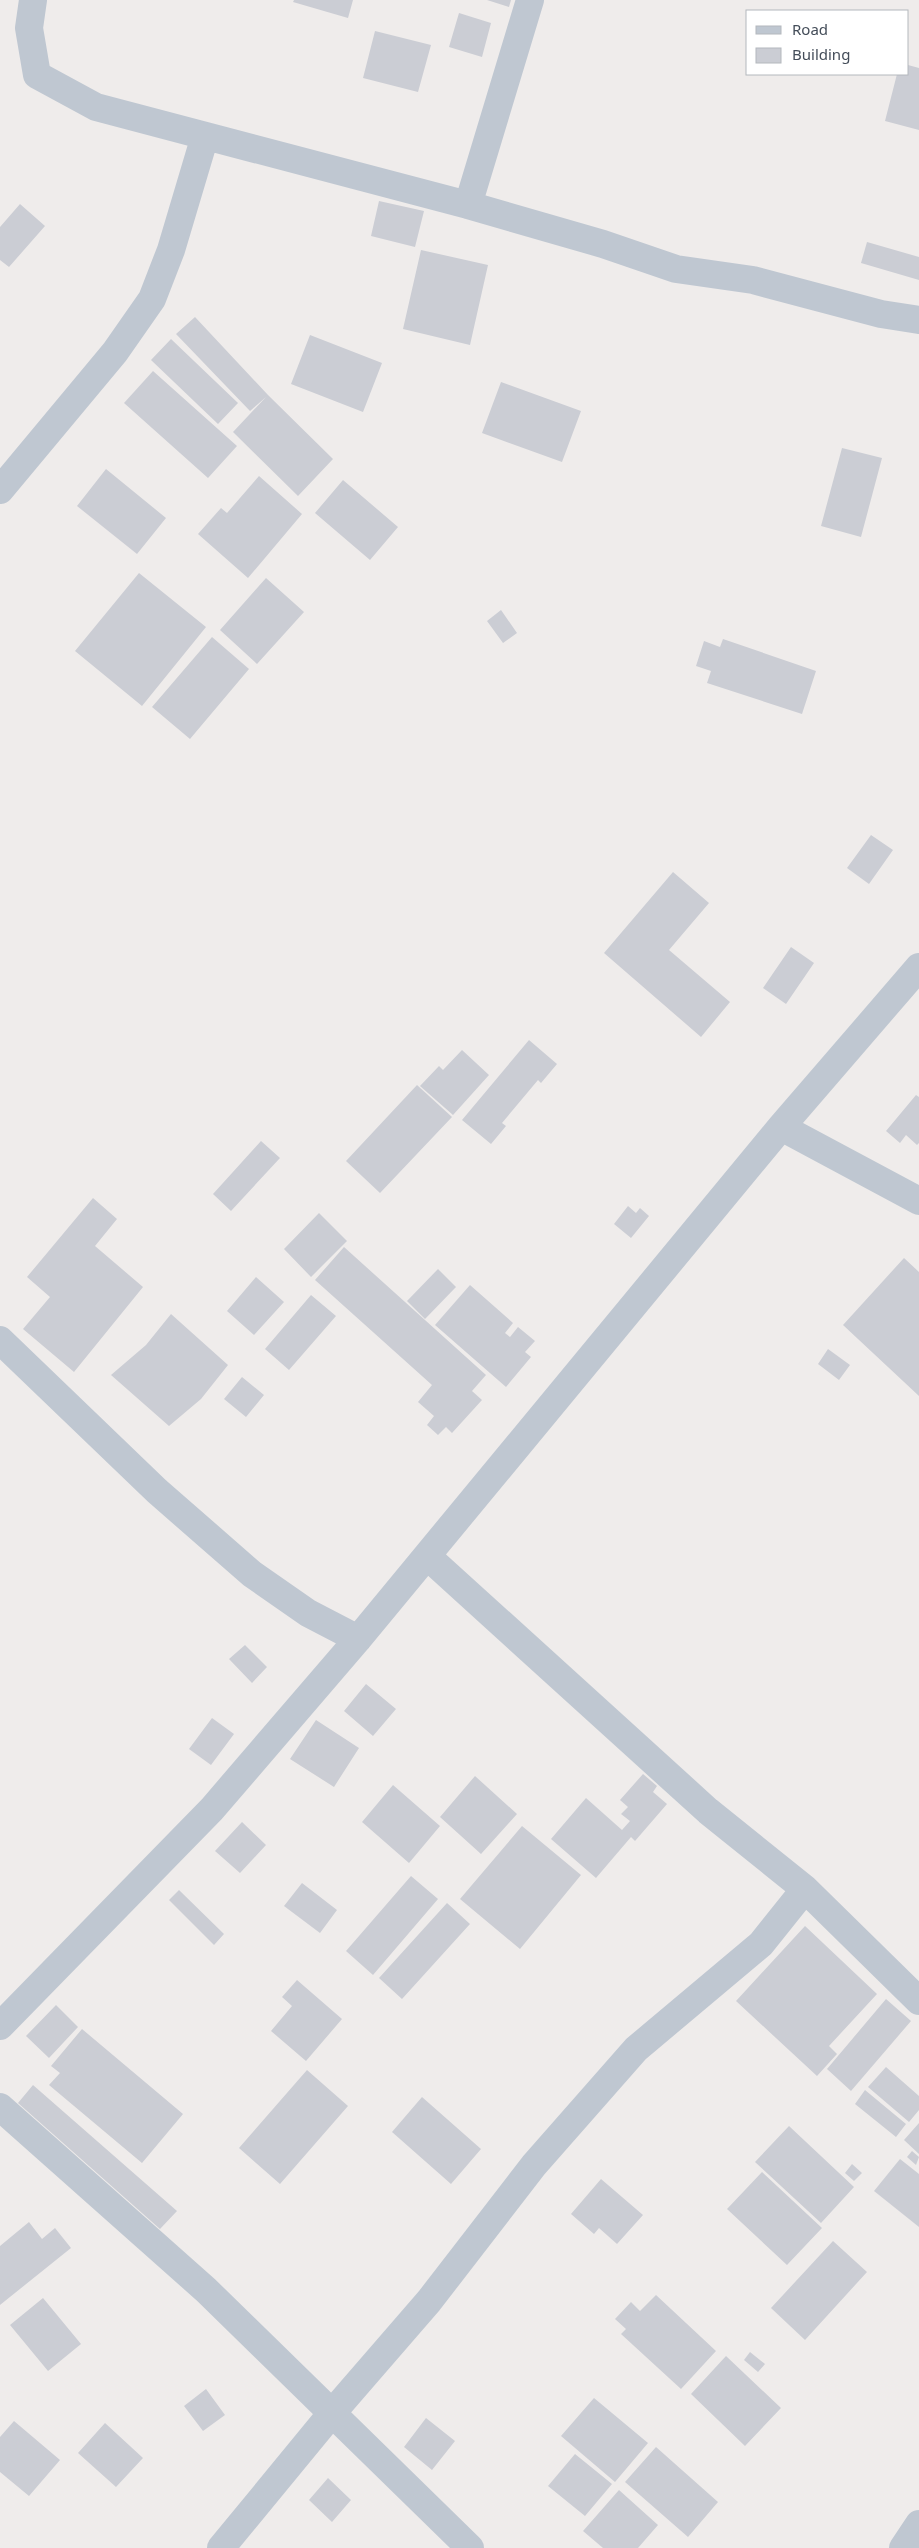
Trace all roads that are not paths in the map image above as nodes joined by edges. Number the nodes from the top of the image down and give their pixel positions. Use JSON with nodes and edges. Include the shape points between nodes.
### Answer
{"nodes":[{"id":1,"x":33,"y":0,"type":"edge"},
{"id":2,"x":530,"y":0,"type":"edge"},
{"id":3,"x":205,"y":136,"type":"junction"},
{"id":4,"x":468,"y":205,"type":"junction"},
{"id":5,"x":919,"y":320,"type":"edge"},
{"id":6,"x":0,"y":490,"type":"edge"},
{"id":7,"x":919,"y":967,"type":"edge"},
{"id":8,"x":781,"y":1127,"type":"junction"},
{"id":9,"x":919,"y":1201,"type":"edge"},
{"id":10,"x":0,"y":1340,"type":"edge"},
{"id":11,"x":427,"y":1556,"type":"junction"},
{"id":12,"x":358,"y":1639,"type":"junction"},
{"id":13,"x":805,"y":1889,"type":"junction"},
{"id":14,"x":919,"y":2001,"type":"edge"},
{"id":15,"x":0,"y":2026,"type":"edge"},
{"id":16,"x":0,"y":2107,"type":"edge"},
{"id":17,"x":332,"y":2413,"type":"junction"},
{"id":18,"x":919,"y":2524,"type":"edge"},
{"id":19,"x":221,"y":2548,"type":"edge"},
{"id":20,"x":470,"y":2548,"type":"edge"},
{"id":21,"x":903,"y":2548,"type":"edge"}],
"edges":[{"from":1,"to":3,"type":"street","via":[[29,28],[37,75],[96,108]]},
{"from":2,"to":4,"type":"street"},
{"from":3,"to":4,"type":"street"},
{"from":3,"to":6,"type":"street","via":[[171,250],[152,299],[115,352]]},
{"from":4,"to":5,"type":"street","via":[[676,269],[753,280],[881,314]]},
{"from":7,"to":8,"type":"street"},
{"from":8,"to":9,"type":"street"},
{"from":8,"to":11,"type":"street"},
{"from":10,"to":12,"type":"street","via":[[157,1491],[252,1574],[308,1613]]},
{"from":11,"to":12,"type":"street"},
{"from":11,"to":13,"type":"street","via":[[708,1811]]},
{"from":12,"to":15,"type":"street","via":[[212,1809]]},
{"from":13,"to":14,"type":"street"},
{"from":13,"to":17,"type":"street","via":[[761,1944],[636,2049],[534,2165],[429,2301]]},
{"from":16,"to":17,"type":"street","via":[[206,2290]]},
{"from":17,"to":19,"type":"street"},
{"from":17,"to":20,"type":"street"},
{"from":18,"to":21,"type":"street"}]}
